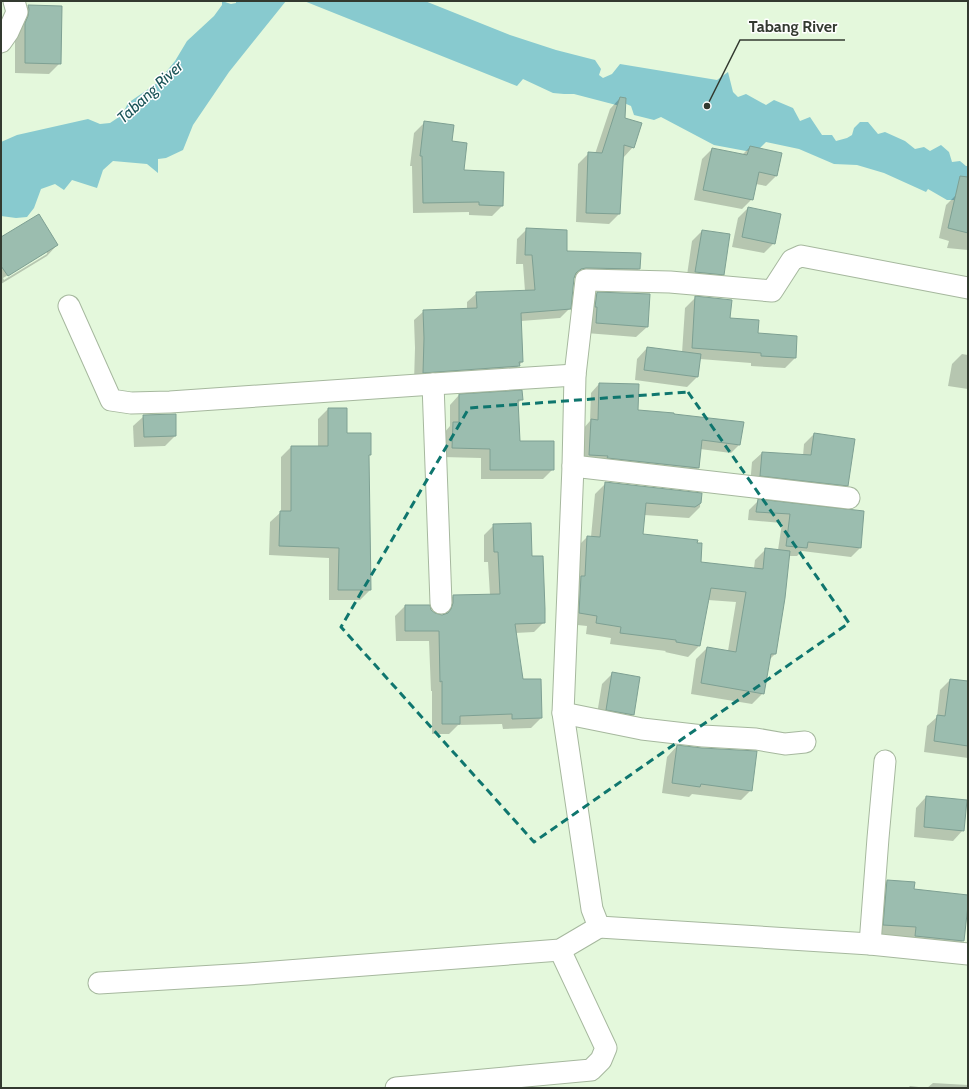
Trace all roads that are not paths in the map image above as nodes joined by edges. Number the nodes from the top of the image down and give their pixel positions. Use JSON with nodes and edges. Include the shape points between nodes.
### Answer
{"nodes":[{"id":1,"x":14,"y":1,"type":"edge"},
{"id":2,"x":1,"y":42,"type":"edge"},
{"id":3,"x":968,"y":288,"type":"edge"},
{"id":4,"x":69,"y":306,"type":"dead end"},
{"id":5,"x":574,"y":375,"type":"junction"},
{"id":6,"x":433,"y":384,"type":"junction"},
{"id":7,"x":573,"y":466,"type":"junction"},
{"id":8,"x":849,"y":498,"type":"dead end"},
{"id":9,"x":441,"y":603,"type":"dead end"},
{"id":10,"x":563,"y":714,"type":"junction"},
{"id":11,"x":805,"y":742,"type":"dead end"},
{"id":12,"x":886,"y":761,"type":"dead end"},
{"id":13,"x":599,"y":927,"type":"junction"},
{"id":14,"x":870,"y":944,"type":"junction"},
{"id":15,"x":560,"y":950,"type":"junction"},
{"id":16,"x":968,"y":954,"type":"edge"},
{"id":17,"x":99,"y":983,"type":"dead end"},
{"id":18,"x":404,"y":1088,"type":"edge"}],
"edges":[{"from":1,"to":2,"type":"street","via":[[17,12]]},
{"from":3,"to":5,"type":"street","via":[[801,256],[792,260],[772,291],[670,282],[586,280]]},
{"from":4,"to":6,"type":"street","via":[[111,400],[130,403],[170,402]]},
{"from":5,"to":6,"type":"street"},
{"from":5,"to":7,"type":"street"},
{"from":6,"to":9,"type":"street"},
{"from":7,"to":8,"type":"street"},
{"from":7,"to":10,"type":"street"},
{"from":10,"to":11,"type":"street","via":[[680,733],[785,744]]},
{"from":10,"to":13,"type":"street","via":[[592,908]]},
{"from":12,"to":14,"type":"street"},
{"from":13,"to":14,"type":"street"},
{"from":13,"to":15,"type":"street"},
{"from":14,"to":16,"type":"street"},
{"from":15,"to":17,"type":"street"},
{"from":15,"to":18,"type":"street","via":[[606,1048],[601,1060],[591,1070]]}]}
